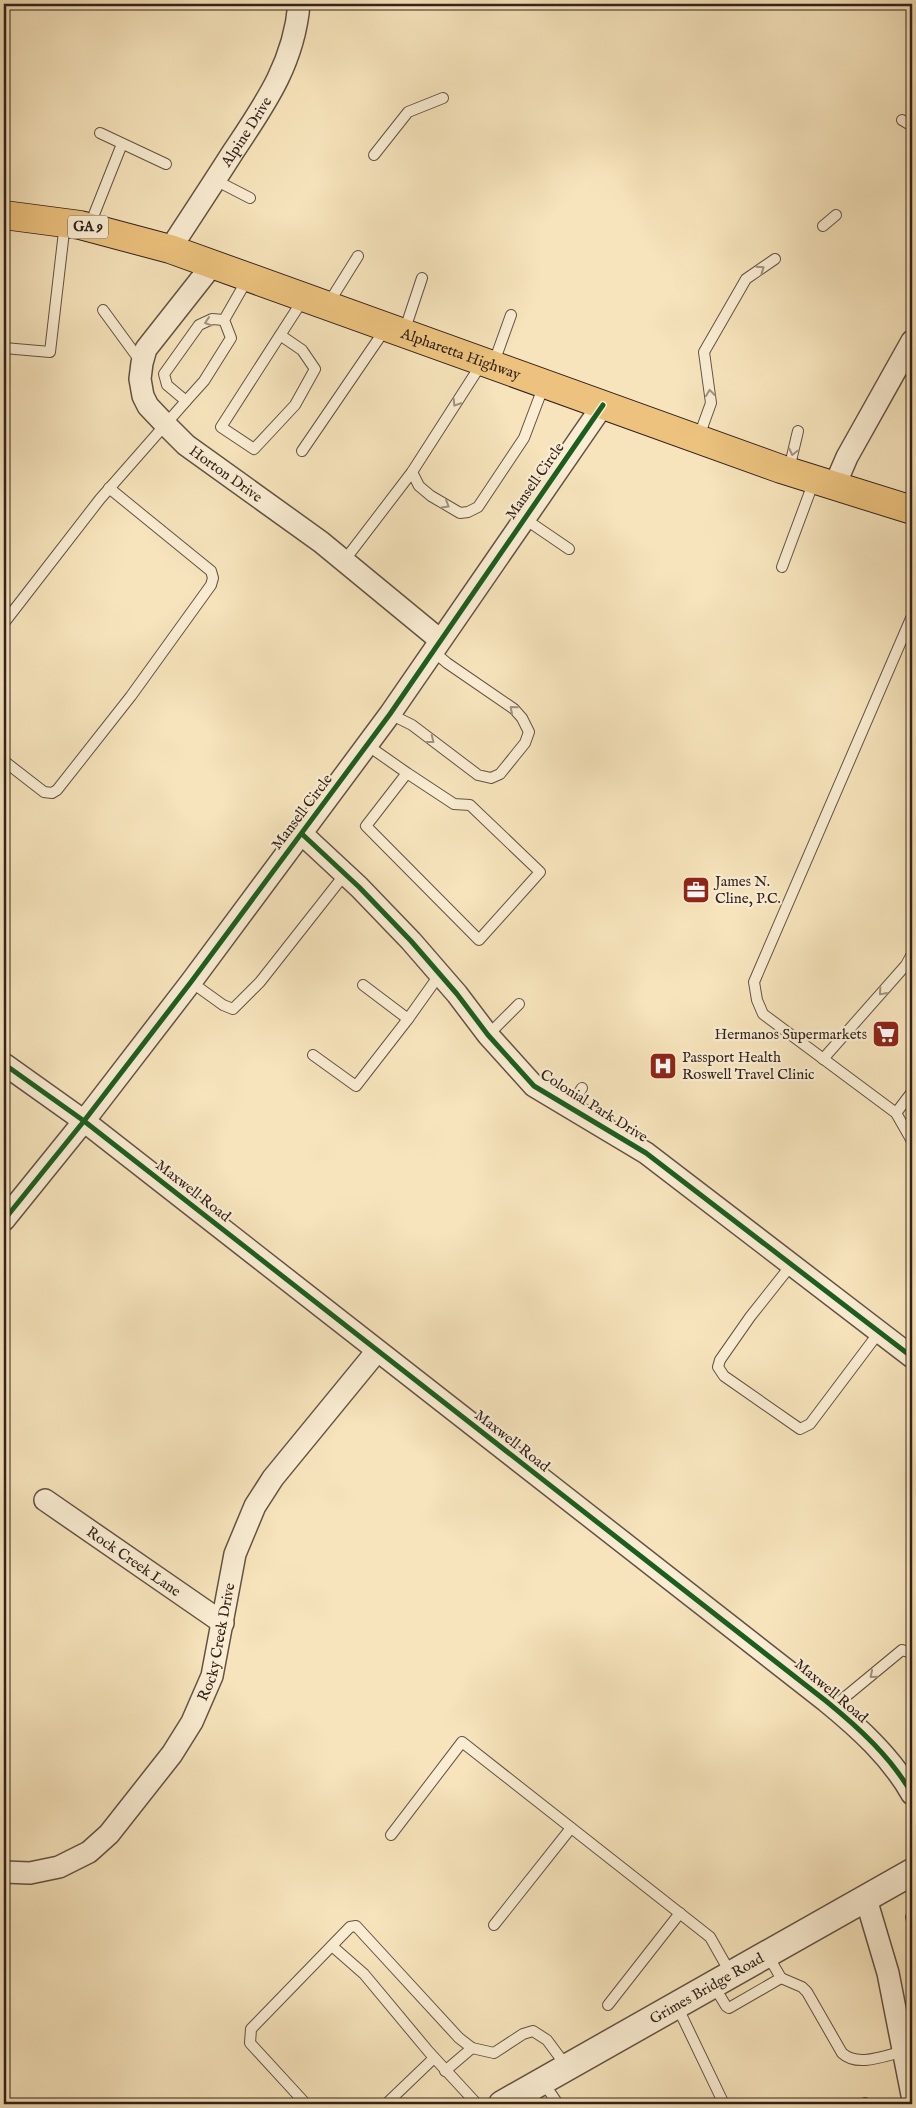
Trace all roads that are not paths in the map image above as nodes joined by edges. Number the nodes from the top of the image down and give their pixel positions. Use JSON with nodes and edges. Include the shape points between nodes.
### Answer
{"nodes":[{"id":1,"x":299,"y":4,"type":"edge"},
{"id":2,"x":443,"y":98,"type":"dead end"},
{"id":3,"x":902,"y":120,"type":"dead end"},
{"id":4,"x":912,"y":126,"type":"edge"},
{"id":5,"x":100,"y":133,"type":"dead end"},
{"id":6,"x":122,"y":144,"type":"junction"},
{"id":7,"x":374,"y":155,"type":"dead end"},
{"id":8,"x":166,"y":164,"type":"dead end"},
{"id":9,"x":215,"y":180,"type":"junction"},
{"id":10,"x":250,"y":198,"type":"dead end"},
{"id":11,"x":4,"y":215,"type":"edge"},
{"id":12,"x":836,"y":215,"type":"dead end"},
{"id":13,"x":77,"y":225,"type":"junction"},
{"id":14,"x":823,"y":226,"type":"dead end"},
{"id":15,"x":170,"y":249,"type":"junction"},
{"id":16,"x":358,"y":256,"type":"dead end"},
{"id":17,"x":776,"y":259,"type":"dead end"},
{"id":18,"x":213,"y":264,"type":"junction"},
{"id":19,"x":249,"y":277,"type":"junction"},
{"id":20,"x":422,"y":278,"type":"dead end"},
{"id":21,"x":316,"y":301,"type":"junction"},
{"id":22,"x":103,"y":310,"type":"dead end"},
{"id":23,"x":511,"y":315,"type":"dead end"},
{"id":24,"x":224,"y":320,"type":"junction"},
{"id":25,"x":395,"y":330,"type":"junction"},
{"id":26,"x":280,"y":336,"type":"junction"},
{"id":27,"x":912,"y":341,"type":"edge"},
{"id":28,"x":4,"y":348,"type":"edge"},
{"id":29,"x":142,"y":363,"type":"junction"},
{"id":30,"x":488,"y":364,"type":"junction"},
{"id":31,"x":544,"y":384,"type":"junction"},
{"id":32,"x":186,"y":402,"type":"junction"},
{"id":33,"x":603,"y":405,"type":"junction"},
{"id":34,"x":166,"y":425,"type":"junction"},
{"id":35,"x":798,"y":431,"type":"dead end"},
{"id":36,"x":698,"y":440,"type":"junction"},
{"id":37,"x":302,"y":451,"type":"dead end"},
{"id":38,"x":412,"y":472,"type":"junction"},
{"id":39,"x":788,"y":472,"type":"junction"},
{"id":40,"x":824,"y":484,"type":"junction"},
{"id":41,"x":110,"y":488,"type":"junction"},
{"id":42,"x":912,"y":510,"type":"edge"},
{"id":43,"x":525,"y":519,"type":"junction"},
{"id":44,"x":569,"y":549,"type":"dead end"},
{"id":45,"x":344,"y":561,"type":"junction"},
{"id":46,"x":782,"y":567,"type":"dead end"},
{"id":47,"x":912,"y":616,"type":"edge"},
{"id":48,"x":4,"y":623,"type":"edge"},
{"id":49,"x":436,"y":645,"type":"junction"},
{"id":50,"x":390,"y":714,"type":"junction"},
{"id":51,"x":367,"y":745,"type":"junction"},
{"id":52,"x":4,"y":760,"type":"edge"},
{"id":53,"x":407,"y":773,"type":"junction"},
{"id":54,"x":302,"y":834,"type":"junction"},
{"id":55,"x":344,"y":874,"type":"junction"},
{"id":56,"x":912,"y":954,"type":"edge"},
{"id":57,"x":440,"y":974,"type":"junction"},
{"id":58,"x":191,"y":982,"type":"junction"},
{"id":59,"x":363,"y":985,"type":"dead end"},
{"id":60,"x":519,"y":1004,"type":"dead end"},
{"id":61,"x":408,"y":1019,"type":"junction"},
{"id":62,"x":488,"y":1035,"type":"junction"},
{"id":63,"x":313,"y":1055,"type":"dead end"},
{"id":64,"x":823,"y":1059,"type":"junction"},
{"id":65,"x":4,"y":1064,"type":"edge"},
{"id":66,"x":582,"y":1088,"type":"dead end"},
{"id":67,"x":912,"y":1092,"type":"edge"},
{"id":68,"x":570,"y":1107,"type":"junction"},
{"id":69,"x":896,"y":1113,"type":"junction"},
{"id":70,"x":84,"y":1120,"type":"junction"},
{"id":71,"x":912,"y":1141,"type":"edge"},
{"id":72,"x":4,"y":1220,"type":"edge"},
{"id":73,"x":792,"y":1264,"type":"junction"},
{"id":74,"x":880,"y":1331,"type":"junction"},
{"id":75,"x":377,"y":1351,"type":"junction"},
{"id":76,"x":912,"y":1357,"type":"edge"},
{"id":77,"x":45,"y":1500,"type":"dead end"},
{"id":78,"x":222,"y":1623,"type":"junction"},
{"id":79,"x":912,"y":1653,"type":"edge"},
{"id":80,"x":833,"y":1707,"type":"junction"},
{"id":81,"x":912,"y":1794,"type":"edge"},
{"id":82,"x":571,"y":1828,"type":"junction"},
{"id":83,"x":391,"y":1835,"type":"dead end"},
{"id":84,"x":4,"y":1872,"type":"edge"},
{"id":85,"x":912,"y":1872,"type":"edge"},
{"id":86,"x":866,"y":1899,"type":"junction"},
{"id":87,"x":680,"y":1913,"type":"junction"},
{"id":88,"x":912,"y":1916,"type":"edge"},
{"id":89,"x":912,"y":1921,"type":"edge"},
{"id":90,"x":494,"y":1925,"type":"dead end"},
{"id":91,"x":332,"y":1946,"type":"junction"},
{"id":92,"x":768,"y":1954,"type":"junction"},
{"id":93,"x":781,"y":1978,"type":"junction"},
{"id":94,"x":722,"y":1980,"type":"junction"},
{"id":95,"x":608,"y":2004,"type":"dead end"},
{"id":96,"x":677,"y":2005,"type":"junction"},
{"id":97,"x":472,"y":2048,"type":"junction"},
{"id":98,"x":905,"y":2051,"type":"junction"},
{"id":99,"x":434,"y":2058,"type":"junction"},
{"id":100,"x":567,"y":2067,"type":"junction"},
{"id":101,"x":445,"y":2070,"type":"junction"},
{"id":102,"x":542,"y":2082,"type":"junction"},
{"id":103,"x":912,"y":2095,"type":"edge"},
{"id":104,"x":306,"y":2104,"type":"edge"},
{"id":105,"x":386,"y":2104,"type":"edge"},
{"id":106,"x":477,"y":2104,"type":"edge"},
{"id":107,"x":502,"y":2104,"type":"edge"},
{"id":108,"x":558,"y":2104,"type":"edge"},
{"id":109,"x":724,"y":2104,"type":"edge"}],
"edges":[{"from":1,"to":9,"type":"street","name":"Alpine Drive","via":[[297,26],[287,60],[273,91]]},
{"from":2,"to":7,"type":"lane","via":[[408,112]]},
{"from":3,"to":4,"type":"lane"},
{"from":5,"to":6,"type":"lane"},
{"from":6,"to":8,"type":"lane"},
{"from":6,"to":13,"type":"lane"},
{"from":9,"to":10,"type":"lane"},
{"from":9,"to":15,"type":"street","name":"Alpine Drive"},
{"from":11,"to":13,"type":"highway","name":"Alpharetta Highway","number":"GA 9"},
{"from":12,"to":14,"type":"lane"},
{"from":13,"to":15,"type":"highway","name":"Alpharetta Highway","number":"GA 9"},
{"from":13,"to":28,"type":"lane","via":[[50,352]]},
{"from":15,"to":18,"type":"highway","name":"Alpharetta Highway","number":"GA 9"},
{"from":16,"to":21,"type":"lane"},
{"from":36,"to":17,"type":"lane","one_way":true,"via":[[711,403],[704,352],[746,280]]},
{"from":18,"to":19,"type":"highway","name":"Alpharetta Highway","number":"GA 9"},
{"from":18,"to":29,"type":"street","name":"Horton Drive","via":[[146,349]]},
{"from":19,"to":21,"type":"highway","name":"Alpharetta Highway","number":"GA 9"},
{"from":19,"to":24,"type":"lane"},
{"from":20,"to":25,"type":"lane"},
{"from":21,"to":25,"type":"highway","name":"Alpharetta Highway","number":"GA 9"},
{"from":21,"to":26,"type":"lane"},
{"from":22,"to":29,"type":"lane"},
{"from":23,"to":30,"type":"lane"},
{"from":24,"to":32,"type":"lane","via":[[231,338],[204,381]]},
{"from":24,"to":32,"type":"lane","one_way":true,"via":[[212,319],[199,325],[164,374],[167,385]]},
{"from":25,"to":30,"type":"highway","name":"Alpharetta Highway","number":"GA 9"},
{"from":25,"to":37,"type":"lane"},
{"from":26,"to":26,"type":"lane","via":[[221,427],[254,449],[295,405],[315,369],[302,350]]},
{"from":27,"to":40,"type":"street","via":[[847,457]]},
{"from":29,"to":34,"type":"street","name":"Horton Drive","via":[[143,396]]},
{"from":30,"to":31,"type":"highway","name":"Alpharetta Highway","number":"GA 9"},
{"from":30,"to":38,"type":"lane","one_way":true},
{"from":31,"to":33,"type":"highway","name":"Alpharetta Highway","number":"GA 9"},
{"from":38,"to":31,"type":"lane","one_way":true,"via":[[419,486],[460,513],[478,507],[524,438]]},
{"from":32,"to":34,"type":"lane"},
{"from":33,"to":36,"type":"highway","name":"Alpharetta Highway","number":"GA 9"},
{"from":33,"to":43,"type":"street","name":"Mansell Circle"},
{"from":34,"to":41,"type":"lane"},
{"from":34,"to":45,"type":"street","name":"Horton Drive","via":[[186,445]]},
{"from":35,"to":39,"type":"lane","one_way":true},
{"from":36,"to":39,"type":"highway","name":"Alpharetta Highway","number":"GA 9"},
{"from":38,"to":45,"type":"lane"},
{"from":39,"to":40,"type":"highway","name":"Alpharetta Highway","number":"GA 9"},
{"from":40,"to":42,"type":"highway","name":"Alpharetta Highway","number":"GA 9"},
{"from":40,"to":46,"type":"lane"},
{"from":41,"to":48,"type":"lane"},
{"from":41,"to":52,"type":"lane","via":[[211,571],[211,585],[57,790],[44,792]]},
{"from":43,"to":44,"type":"lane"},
{"from":43,"to":49,"type":"street","name":"Mansell Circle"},
{"from":45,"to":49,"type":"street","name":"Horton Drive"},
{"from":47,"to":64,"type":"lane","via":[[754,982],[763,1014]]},
{"from":49,"to":50,"type":"street","name":"Mansell Circle"},
{"from":50,"to":49,"type":"lane","one_way":true,"via":[[412,725],[462,764],[485,777],[496,778],[525,743],[529,732],[514,709],[447,663]]},
{"from":50,"to":51,"type":"street","name":"Mansell Circle"},
{"from":51,"to":53,"type":"lane"},
{"from":51,"to":54,"type":"street","name":"Mansell Circle"},
{"from":53,"to":53,"type":"lane","via":[[366,826],[479,940],[540,872],[470,805],[454,804]]},
{"from":54,"to":55,"type":"street","name":"Colonial Park Drive"},
{"from":54,"to":58,"type":"street","name":"Mansell Circle"},
{"from":55,"to":57,"type":"street","name":"Colonial Park Drive"},
{"from":55,"to":58,"type":"lane","via":[[260,982],[233,1009]]},
{"from":56,"to":64,"type":"lane","one_way":true,"via":[[906,965]]},
{"from":57,"to":61,"type":"lane"},
{"from":57,"to":62,"type":"street","name":"Colonial Park Drive"},
{"from":58,"to":70,"type":"street","name":"Mansell Circle"},
{"from":59,"to":61,"type":"lane"},
{"from":60,"to":62,"type":"lane"},
{"from":61,"to":63,"type":"lane","via":[[356,1086]]},
{"from":62,"to":68,"type":"street","name":"Colonial Park Drive","via":[[534,1086]]},
{"from":64,"to":69,"type":"lane"},
{"from":65,"to":70,"type":"street","name":"Maxwell Road"},
{"from":66,"to":68,"type":"lane"},
{"from":67,"to":69,"type":"lane"},
{"from":68,"to":73,"type":"street","name":"Colonial Park Drive","via":[[646,1153]]},
{"from":69,"to":71,"type":"lane"},
{"from":70,"to":72,"type":"street","name":"Mansell Circle"},
{"from":70,"to":75,"type":"street","name":"Maxwell Road"},
{"from":73,"to":74,"type":"street","name":"Colonial Park Drive"},
{"from":73,"to":74,"type":"lane","via":[[720,1360],[718,1367],[724,1376],[800,1429],[810,1424]]},
{"from":74,"to":76,"type":"street","name":"Colonial Park Drive"},
{"from":75,"to":78,"type":"street","name":"Rocky Creek Drive","via":[[273,1478],[255,1506],[235,1554]]},
{"from":75,"to":80,"type":"street","name":"Maxwell Road"},
{"from":77,"to":78,"type":"street","name":"Rock Creek Lane"},
{"from":78,"to":84,"type":"street","name":"Rocky Creek Drive","via":[[212,1676],[192,1722],[172,1754],[109,1834],[89,1852],[59,1867],[30,1873]]},
{"from":79,"to":80,"type":"lane","one_way":true,"via":[[902,1650]]},
{"from":80,"to":81,"type":"street","name":"Maxwell Road","via":[[876,1746],[901,1775]]},
{"from":82,"to":83,"type":"lane","via":[[462,1742]]},
{"from":82,"to":87,"type":"lane"},
{"from":82,"to":90,"type":"lane"},
{"from":85,"to":86,"type":"street","name":"Grimes Bridge Road"},
{"from":86,"to":92,"type":"street","name":"Grimes Bridge Road"},
{"from":86,"to":98,"type":"street","via":[[888,1973]]},
{"from":87,"to":94,"type":"lane","via":[[710,1937]]},
{"from":87,"to":95,"type":"lane"},
{"from":88,"to":89,"type":"lane"},
{"from":91,"to":97,"type":"lane","via":[[350,1927],[356,1926]]},
{"from":91,"to":99,"type":"lane","via":[[364,1974]]},
{"from":91,"to":104,"type":"lane","via":[[251,2029],[250,2043]]},
{"from":92,"to":93,"type":"lane"},
{"from":92,"to":94,"type":"street","name":"Grimes Bridge Road"},
{"from":93,"to":94,"type":"lane","via":[[729,2008]]},
{"from":93,"to":98,"type":"lane","via":[[807,1992],[846,2057],[860,2061]]},
{"from":94,"to":96,"type":"street","name":"Grimes Bridge Road"},
{"from":96,"to":100,"type":"street","name":"Grimes Bridge Road"},
{"from":96,"to":109,"type":"lane"},
{"from":97,"to":100,"type":"lane","via":[[494,2053],[533,2031],[547,2040]]},
{"from":97,"to":101,"type":"lane"},
{"from":98,"to":103,"type":"street"},
{"from":99,"to":101,"type":"lane"},
{"from":99,"to":105,"type":"lane"},
{"from":100,"to":102,"type":"street","name":"Grimes Bridge Road"},
{"from":101,"to":106,"type":"lane"},
{"from":102,"to":107,"type":"street","name":"Grimes Bridge Road"},
{"from":102,"to":108,"type":"lane"}]}
